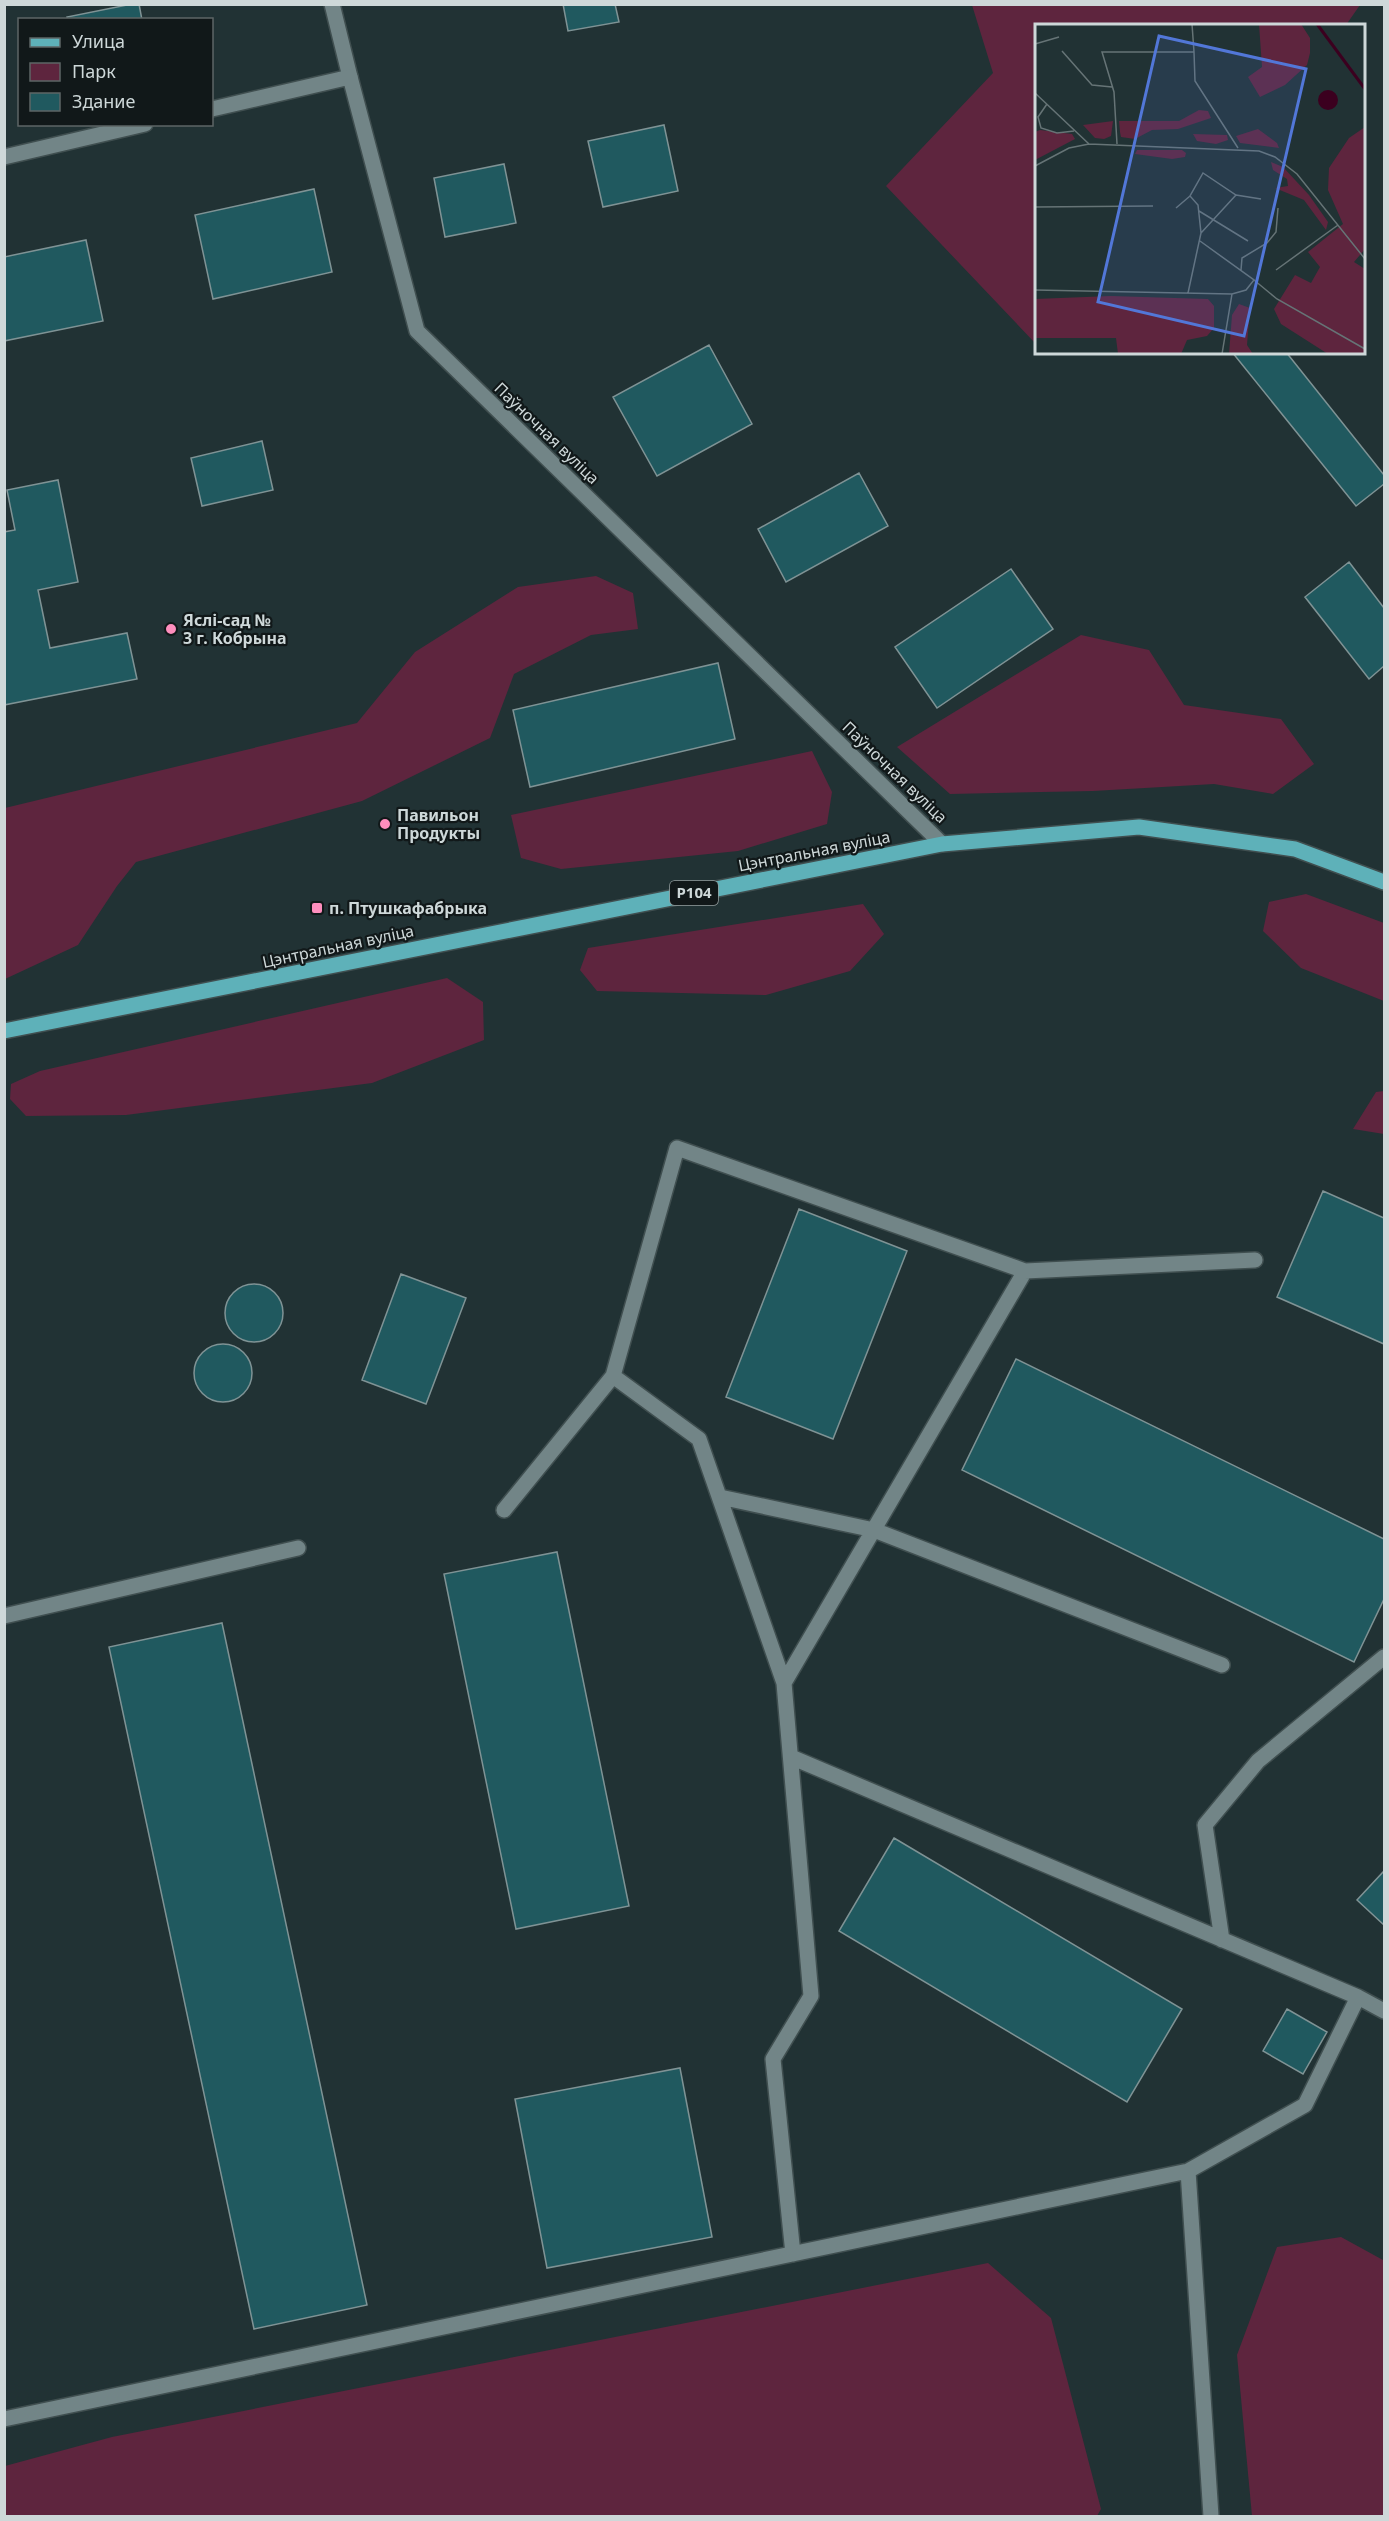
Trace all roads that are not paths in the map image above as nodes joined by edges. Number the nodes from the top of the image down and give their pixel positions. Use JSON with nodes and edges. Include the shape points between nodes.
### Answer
{"nodes":[{"id":1,"x":332,"y":4,"type":"edge"},
{"id":2,"x":350,"y":77,"type":"junction"},
{"id":3,"x":213,"y":109,"type":"edge"},
{"id":4,"x":136,"y":126,"type":"edge"},
{"id":5,"x":4,"y":157,"type":"edge"},
{"id":6,"x":942,"y":844,"type":"junction"},
{"id":7,"x":1384,"y":882,"type":"edge"},
{"id":8,"x":4,"y":1031,"type":"edge"},
{"id":9,"x":1256,"y":1260,"type":"dead end"},
{"id":10,"x":1025,"y":1271,"type":"junction"},
{"id":11,"x":613,"y":1376,"type":"junction"},
{"id":12,"x":720,"y":1497,"type":"junction"},
{"id":13,"x":504,"y":1510,"type":"dead end"},
{"id":14,"x":874,"y":1530,"type":"junction"},
{"id":15,"x":298,"y":1548,"type":"dead end"},
{"id":16,"x":4,"y":1616,"type":"edge"},
{"id":17,"x":1384,"y":1657,"type":"edge"},
{"id":18,"x":1222,"y":1665,"type":"dead end"},
{"id":19,"x":784,"y":1683,"type":"junction"},
{"id":20,"x":791,"y":1757,"type":"junction"},
{"id":21,"x":1222,"y":1940,"type":"junction"},
{"id":22,"x":1358,"y":1997,"type":"junction"},
{"id":23,"x":1384,"y":2011,"type":"edge"},
{"id":24,"x":1188,"y":2172,"type":"junction"},
{"id":25,"x":793,"y":2254,"type":"junction"},
{"id":26,"x":4,"y":2419,"type":"edge"},
{"id":27,"x":1211,"y":2517,"type":"edge"}],
"edges":[{"from":1,"to":2,"type":"street","name":"Паўночная вуліца"},
{"from":2,"to":3,"type":"street"},
{"from":2,"to":6,"type":"street","name":"Паўночная вуліца","via":[[417,331]]},
{"from":4,"to":5,"type":"street"},
{"from":6,"to":7,"type":"main road","name":"Цэнтральная вуліца","number":"Р104","via":[[1139,827],[1295,849]]},
{"from":6,"to":8,"type":"main road","name":"Цэнтральная вуліца","number":"Р104"},
{"from":9,"to":10,"type":"street"},
{"from":10,"to":11,"type":"street","via":[[677,1148]]},
{"from":10,"to":14,"type":"street"},
{"from":11,"to":12,"type":"street","via":[[699,1439]]},
{"from":11,"to":13,"type":"street"},
{"from":12,"to":14,"type":"street"},
{"from":12,"to":19,"type":"street"},
{"from":14,"to":18,"type":"street"},
{"from":14,"to":19,"type":"street"},
{"from":15,"to":16,"type":"street"},
{"from":17,"to":21,"type":"street","via":[[1258,1761],[1205,1825]]},
{"from":19,"to":20,"type":"street"},
{"from":20,"to":21,"type":"street"},
{"from":20,"to":25,"type":"street","via":[[811,1996],[773,2059]]},
{"from":21,"to":22,"type":"street"},
{"from":22,"to":23,"type":"street"},
{"from":22,"to":24,"type":"street","via":[[1305,2105]]},
{"from":24,"to":25,"type":"street"},
{"from":24,"to":27,"type":"street"},
{"from":25,"to":26,"type":"street"}]}
